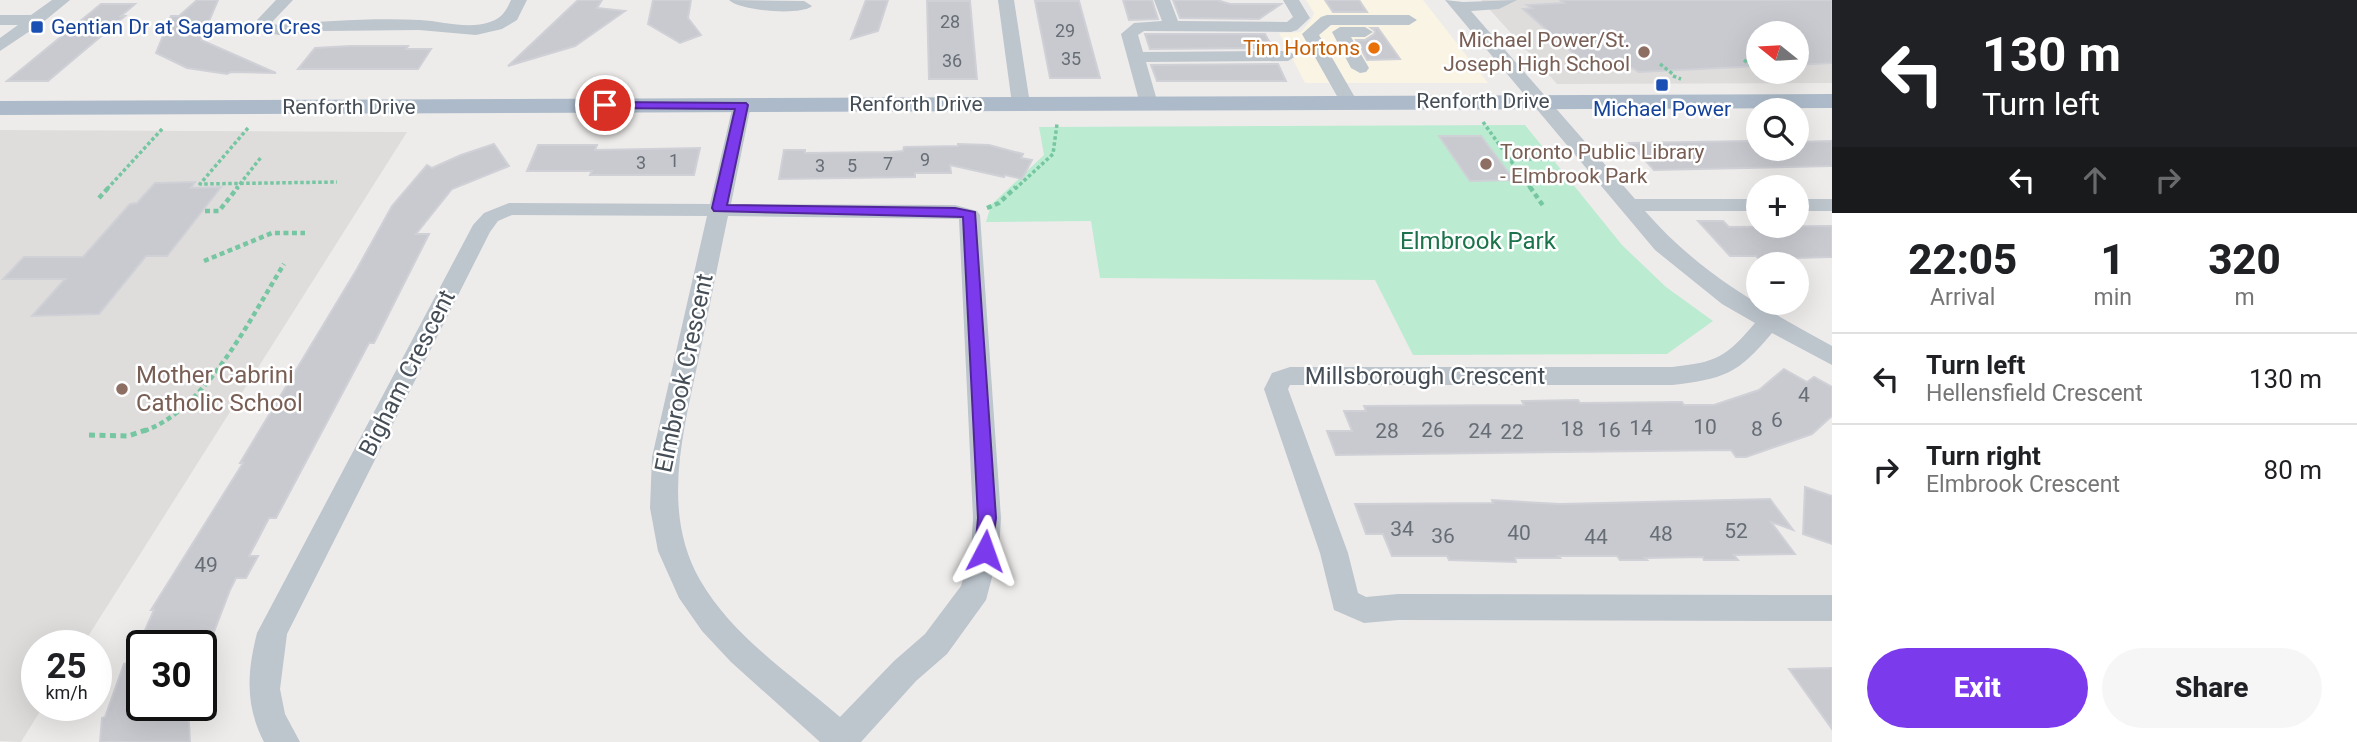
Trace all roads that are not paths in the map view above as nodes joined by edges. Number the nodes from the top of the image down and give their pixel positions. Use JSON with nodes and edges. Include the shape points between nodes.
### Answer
{"nodes":[{"id":1,"x":62,"y":0,"type":"edge"},
{"id":2,"x":285,"y":0,"type":"edge"},
{"id":3,"x":519,"y":0,"type":"edge"},
{"id":4,"x":737,"y":0,"type":"edge"},
{"id":5,"x":1006,"y":0,"type":"edge"},
{"id":6,"x":1162,"y":0,"type":"edge"},
{"id":7,"x":1291,"y":0,"type":"edge"},
{"id":8,"x":1509,"y":0,"type":"edge"},
{"id":9,"x":1456,"y":4,"type":"edge"},
{"id":10,"x":804,"y":6,"type":"dead end"},
{"id":11,"x":0,"y":20,"type":"edge"},
{"id":12,"x":36,"y":20,"type":"junction"},
{"id":13,"x":1171,"y":27,"type":"junction"},
{"id":14,"x":0,"y":46,"type":"edge"},
{"id":15,"x":1288,"y":56,"type":"dead end"},
{"id":16,"x":1135,"y":57,"type":"junction"},
{"id":17,"x":1360,"y":68,"type":"dead end"},
{"id":18,"x":1348,"y":101,"type":"junction"},
{"id":19,"x":1832,"y":101,"type":"edge"},
{"id":20,"x":1539,"y":102,"type":"junction"},
{"id":21,"x":1021,"y":104,"type":"junction"},
{"id":22,"x":1149,"y":104,"type":"junction"},
{"id":23,"x":742,"y":105,"type":"junction"},
{"id":24,"x":0,"y":108,"type":"edge"},
{"id":25,"x":1629,"y":205,"type":"junction"},
{"id":26,"x":1746,"y":205,"type":"edge"},
{"id":27,"x":1809,"y":205,"type":"edge"},
{"id":28,"x":1832,"y":205,"type":"edge"},
{"id":29,"x":719,"y":208,"type":"junction"},
{"id":30,"x":1768,"y":323,"type":"junction"},
{"id":31,"x":1832,"y":357,"type":"edge"},
{"id":32,"x":1832,"y":608,"type":"edge"},
{"id":33,"x":842,"y":741,"type":"edge"},
{"id":34,"x":283,"y":742,"type":"edge"}],
"edges":[{"from":1,"to":12,"type":"street"},
{"from":2,"to":3,"type":"street","via":[[265,20],[265,28],[419,25],[476,30],[511,17]]},
{"from":4,"to":10,"type":"street","via":[[749,5]]},
{"from":5,"to":21,"type":"street"},
{"from":6,"to":13,"type":"street"},
{"from":7,"to":13,"type":"street","via":[[1302,18],[1291,27]]},
{"from":8,"to":9,"type":"street","via":[[1500,5]]},
{"from":9,"to":20,"type":"street"},
{"from":11,"to":12,"type":"street"},
{"from":12,"to":14,"type":"street"},
{"from":13,"to":16,"type":"street","via":[[1131,30]]},
{"from":15,"to":16,"type":"street"},
{"from":16,"to":22,"type":"street"},
{"from":17,"to":18,"type":"street","via":[[1340,32],[1412,26],[1327,20],[1310,34]]},
{"from":18,"to":20,"type":"main road","name":"Renforth Drive"},
{"from":18,"to":22,"type":"main road","name":"Renforth Drive"},
{"from":19,"to":20,"type":"main road","name":"Renforth Drive"},
{"from":20,"to":25,"type":"street"},
{"from":21,"to":22,"type":"main road","name":"Renforth Drive"},
{"from":21,"to":23,"type":"main road","name":"Renforth Drive"},
{"from":23,"to":24,"type":"main road","name":"Renforth Drive"},
{"from":23,"to":29,"type":"street","name":"Elmbrook Crescent"},
{"from":25,"to":26,"type":"street"},
{"from":25,"to":30,"type":"street","via":[[1672,253]]},
{"from":27,"to":28,"type":"street"},
{"from":29,"to":33,"type":"street","name":"Elmbrook Crescent","via":[[661,484],[674,561],[705,613],[734,645]]},
{"from":29,"to":33,"type":"street","name":"Bigham Crescent","via":[[970,215],[985,551],[975,591],[936,644]]},
{"from":29,"to":34,"type":"street","name":"Bigham Crescent","via":[[509,209],[491,217],[480,230],[272,633],[263,702]]},
{"from":30,"to":31,"type":"street"},
{"from":30,"to":32,"type":"street","name":"Millsborough Crescent","via":[[1738,359],[1710,372],[1672,376],[1290,376],[1281,379],[1276,389],[1334,553],[1345,601],[1364,610]]}]}
